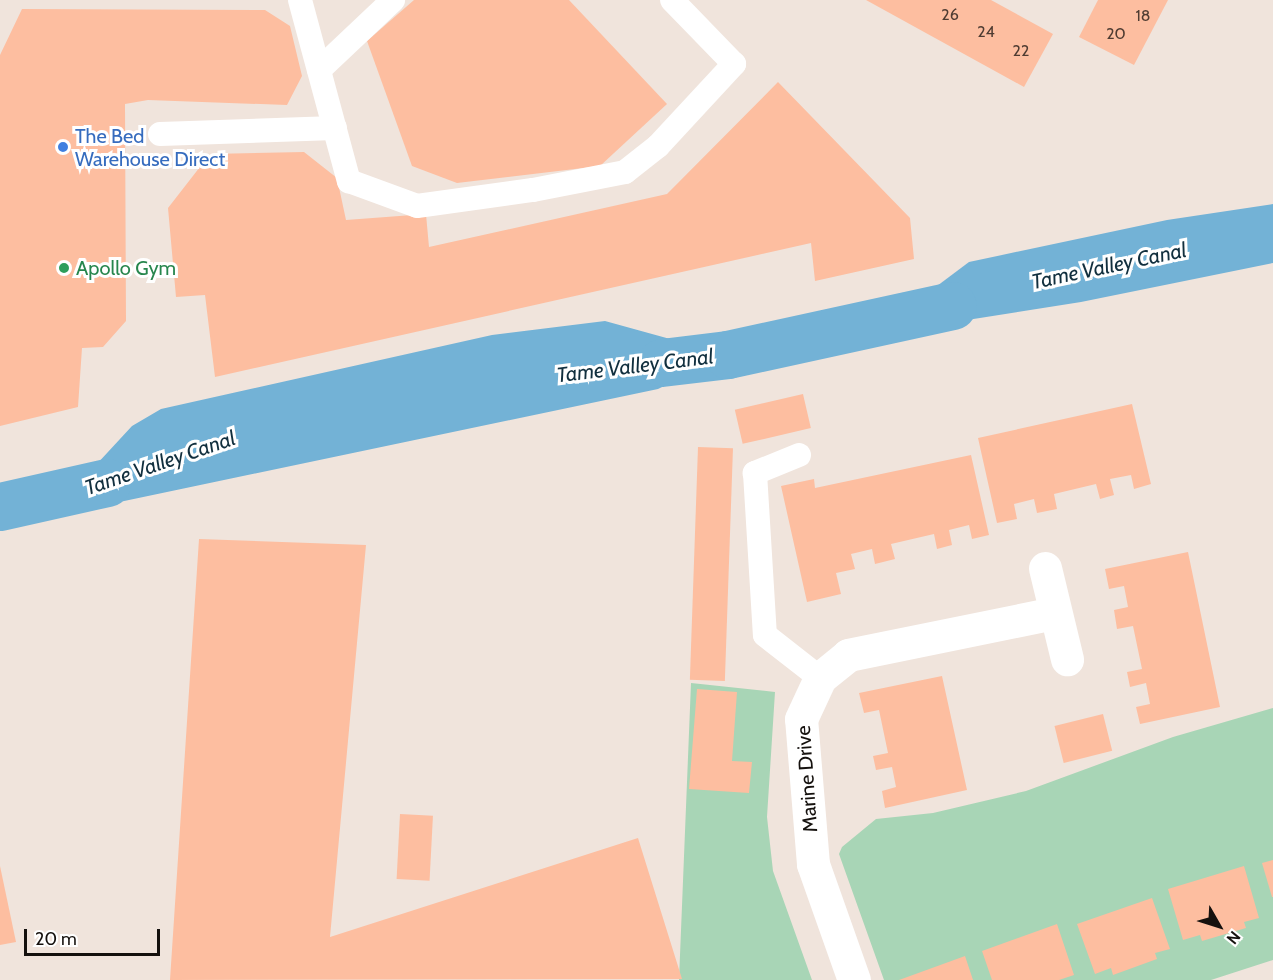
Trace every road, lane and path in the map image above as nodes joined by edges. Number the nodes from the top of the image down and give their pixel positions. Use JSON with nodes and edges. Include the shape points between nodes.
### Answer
{"nodes":[{"id":1,"x":300,"y":0,"type":"edge"},
{"id":2,"x":393,"y":0,"type":"edge"},
{"id":3,"x":672,"y":0,"type":"edge"},
{"id":4,"x":319,"y":70,"type":"junction"},
{"id":5,"x":335,"y":128,"type":"junction"},
{"id":6,"x":160,"y":134,"type":"dead end"},
{"id":7,"x":800,"y":454,"type":"dead end"},
{"id":8,"x":1045,"y":568,"type":"dead end"},
{"id":9,"x":1055,"y":613,"type":"junction"},
{"id":10,"x":1067,"y":659,"type":"dead end"},
{"id":11,"x":820,"y":678,"type":"junction"},
{"id":12,"x":854,"y":980,"type":"edge"}],
"edges":[{"from":1,"to":4,"type":"lane"},
{"from":2,"to":4,"type":"lane"},
{"from":3,"to":5,"type":"lane","via":[[734,64],[658,146],[625,172],[534,190],[417,206],[349,181]]},
{"from":4,"to":5,"type":"lane"},
{"from":5,"to":6,"type":"lane"},
{"from":7,"to":11,"type":"lane","via":[[755,473],[765,635]]},
{"from":8,"to":9,"type":"street"},
{"from":9,"to":10,"type":"street"},
{"from":9,"to":11,"type":"street","name":"Marine Drive","via":[[848,655]]},
{"from":11,"to":12,"type":"street","name":"Marine Drive","via":[[801,718],[813,864]]}]}
